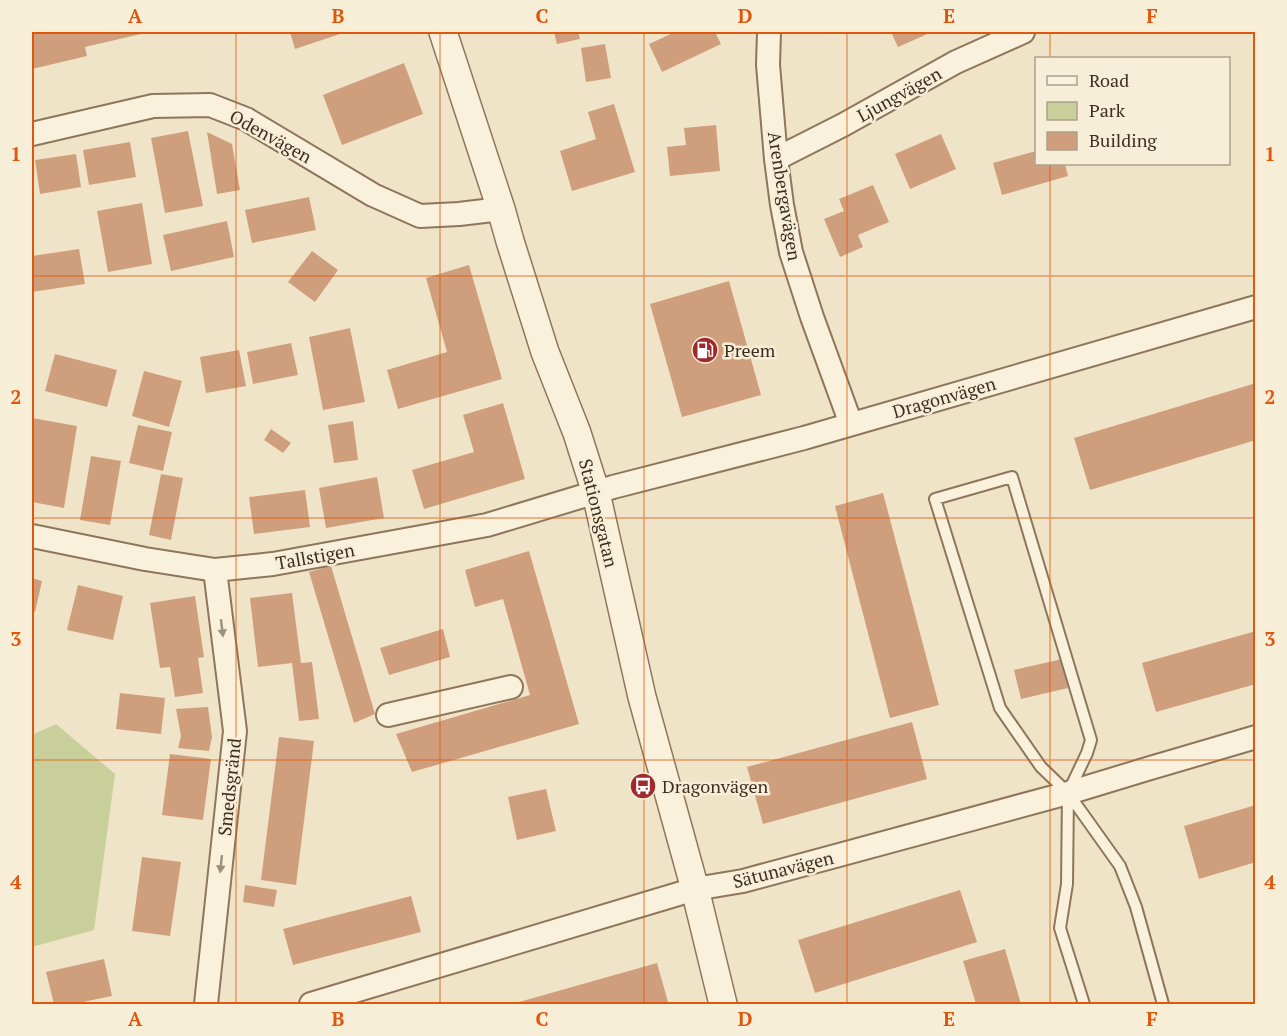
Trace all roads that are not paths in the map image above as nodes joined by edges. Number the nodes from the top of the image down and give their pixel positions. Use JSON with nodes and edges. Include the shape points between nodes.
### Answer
{"nodes":[{"id":1,"x":443,"y":32,"type":"edge"},
{"id":2,"x":769,"y":32,"type":"edge"},
{"id":3,"x":1023,"y":32,"type":"edge"},
{"id":4,"x":32,"y":134,"type":"edge"},
{"id":5,"x":776,"y":159,"type":"junction"},
{"id":6,"x":501,"y":208,"type":"junction"},
{"id":7,"x":1256,"y":307,"type":"edge"},
{"id":8,"x":851,"y":424,"type":"junction"},
{"id":9,"x":596,"y":493,"type":"junction"},
{"id":10,"x":32,"y":536,"type":"edge"},
{"id":11,"x":215,"y":570,"type":"junction"},
{"id":12,"x":511,"y":687,"type":"dead end"},
{"id":13,"x":388,"y":715,"type":"dead end"},
{"id":14,"x":1256,"y":737,"type":"edge"},
{"id":15,"x":1068,"y":793,"type":"junction"},
{"id":16,"x":695,"y":889,"type":"junction"},
{"id":17,"x":206,"y":1005,"type":"edge"},
{"id":18,"x":311,"y":1005,"type":"edge"},
{"id":19,"x":723,"y":1005,"type":"edge"},
{"id":20,"x":1084,"y":1005,"type":"edge"},
{"id":21,"x":1163,"y":1005,"type":"edge"}],
"edges":[{"from":1,"to":6,"type":"street","name":"Stationsgatan"},
{"from":2,"to":5,"type":"street","name":"Arenbergavägen"},
{"from":3,"to":5,"type":"street","name":"Ljungvägen","via":[[956,62]]},
{"from":4,"to":6,"type":"street","name":"Odenvägen","via":[[153,106],[210,105],[246,119],[373,195],[420,216]]},
{"from":5,"to":8,"type":"street","name":"Arenbergavägen","via":[[791,252]]},
{"from":6,"to":9,"type":"street","name":"Stationsgatan","via":[[545,352]]},
{"from":7,"to":8,"type":"street","name":"Dragonvägen"},
{"from":8,"to":9,"type":"street","name":"Dragonvägen"},
{"from":9,"to":11,"type":"street","name":"Tallstigen","via":[[487,525],[273,564]]},
{"from":9,"to":16,"type":"street","name":"Stationsgatan","via":[[642,697]]},
{"from":10,"to":11,"type":"street","name":"Tallstigen"},
{"from":11,"to":17,"type":"street","name":"Smedsgränd","one_way":true,"via":[[235,731]]},
{"from":12,"to":13,"type":"street"},
{"from":14,"to":15,"type":"street","name":"Sätunavägen"},
{"from":15,"to":15,"type":"lane","via":[[1091,740],[1012,477],[935,499],[1000,708],[1041,767]]},
{"from":15,"to":16,"type":"street","name":"Sätunavägen","via":[[743,881]]},
{"from":15,"to":20,"type":"lane","via":[[1067,884],[1060,928]]},
{"from":15,"to":21,"type":"lane","via":[[1120,866]]},
{"from":16,"to":18,"type":"street","name":"Sätunavägen"},
{"from":16,"to":19,"type":"street","name":"Stationsgatan"}]}
